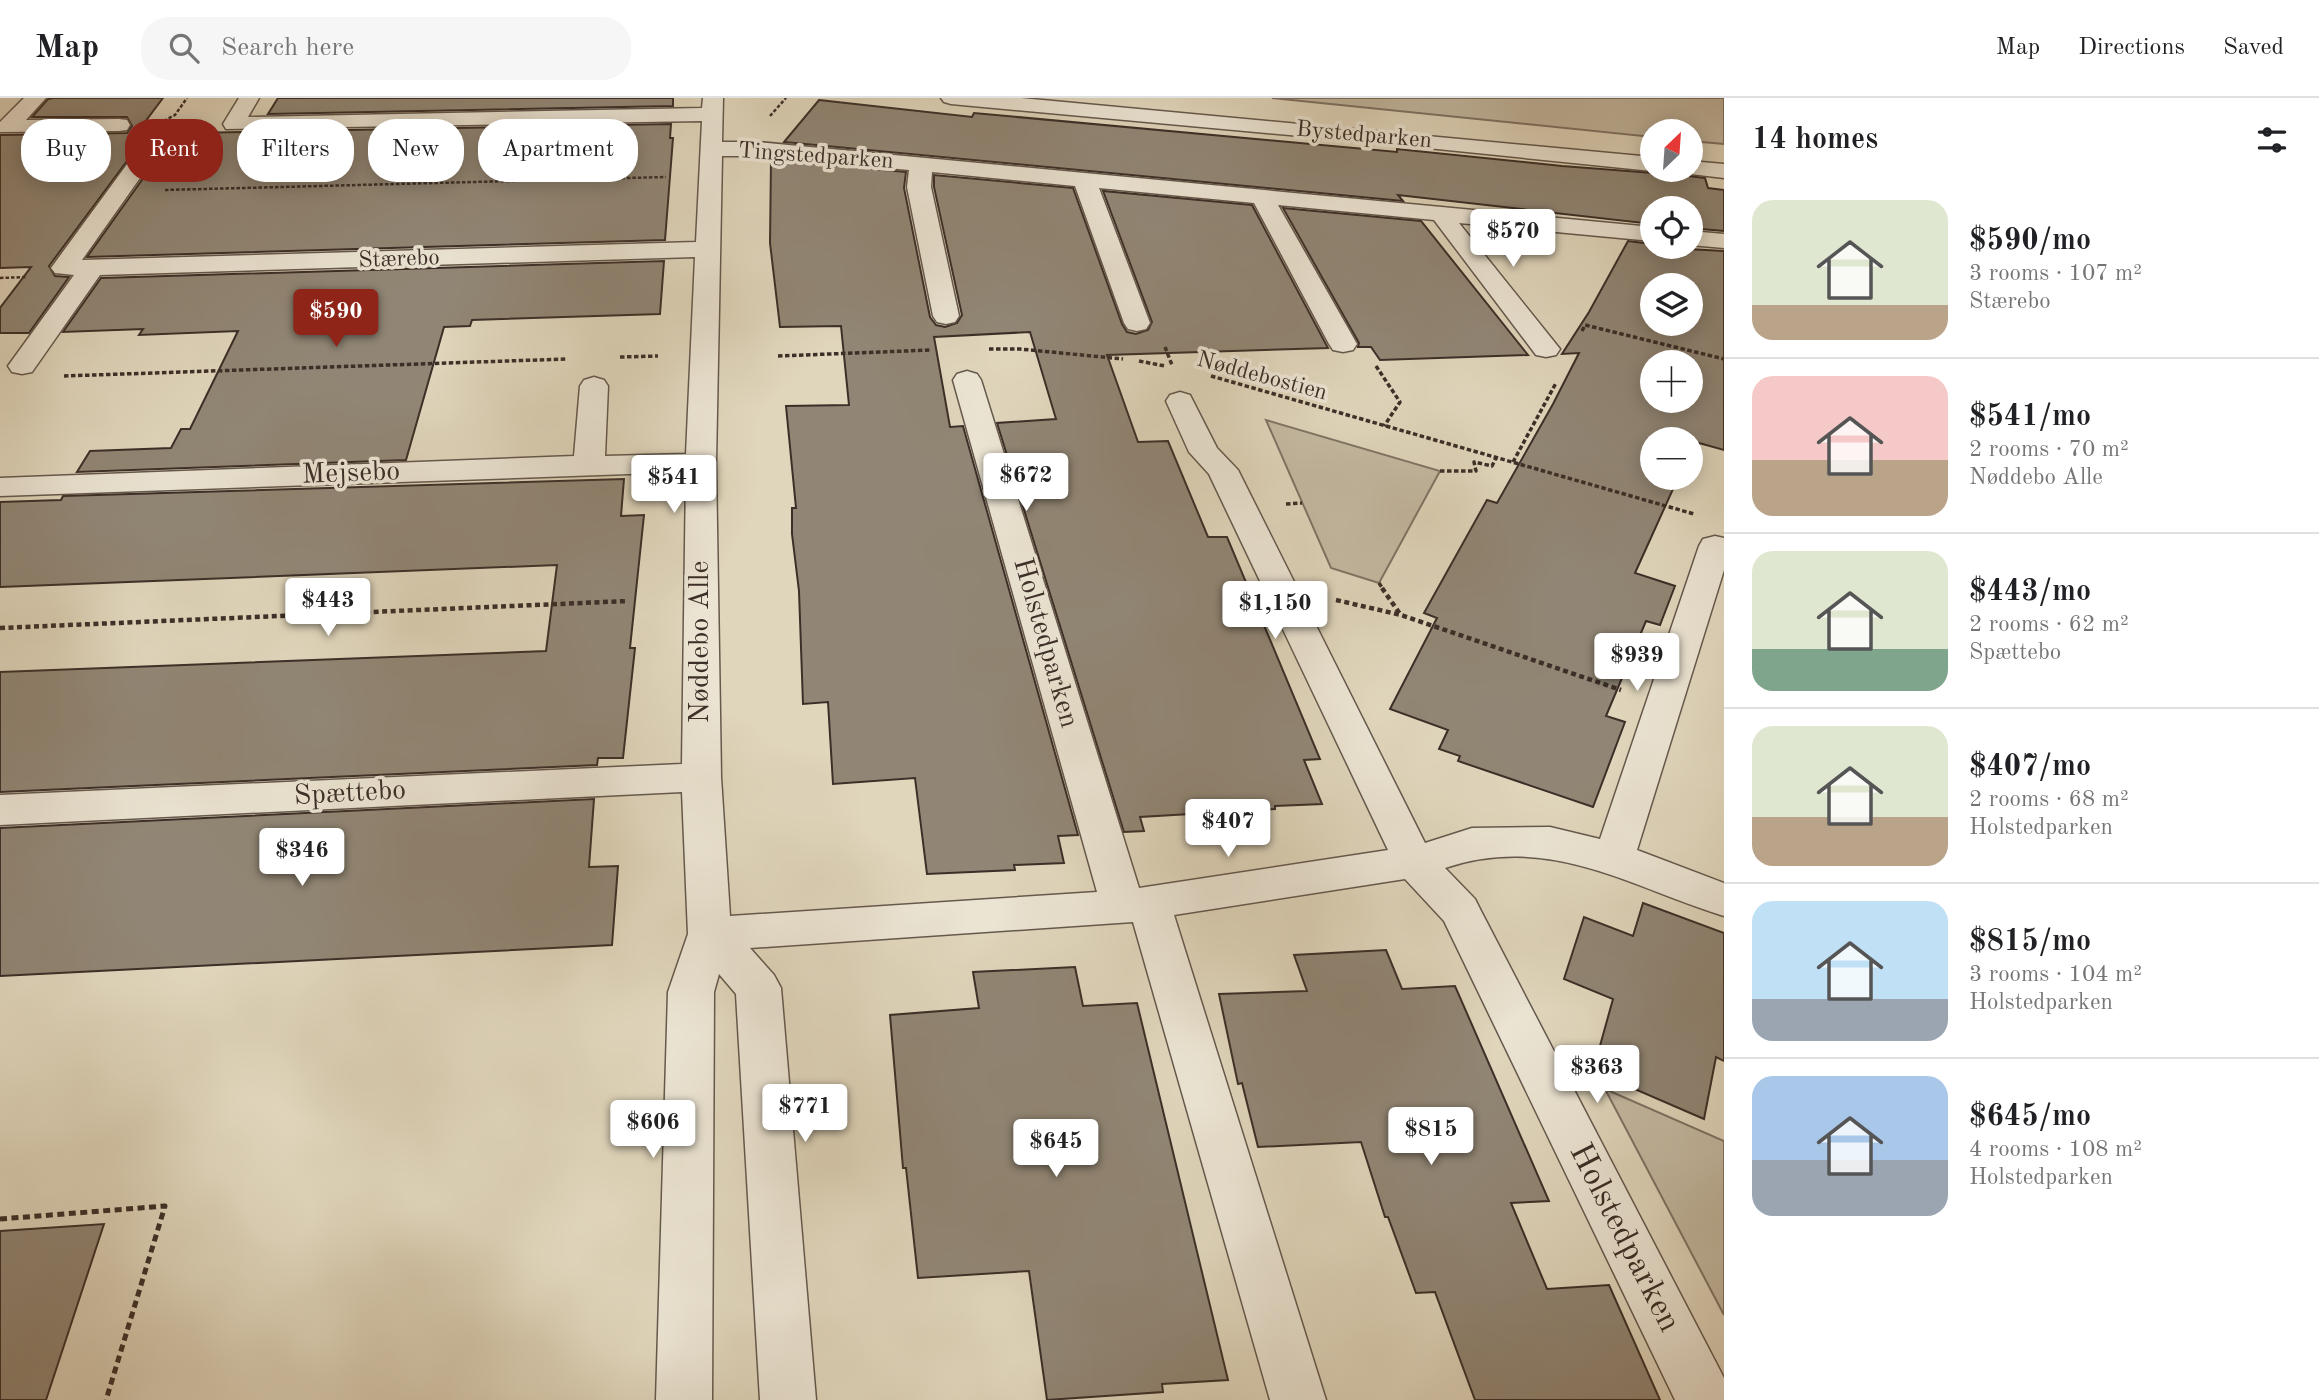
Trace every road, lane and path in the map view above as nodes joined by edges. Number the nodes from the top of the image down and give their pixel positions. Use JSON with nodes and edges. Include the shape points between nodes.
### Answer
{"nodes":[{"id":1,"x":36,"y":98,"type":"edge"},
{"id":2,"x":249,"y":98,"type":"edge"},
{"id":3,"x":951,"y":98,"type":"edge"},
{"id":4,"x":712,"y":106,"type":"edge"},
{"id":5,"x":234,"y":124,"type":"junction"},
{"id":6,"x":119,"y":125,"type":"joint"},
{"id":7,"x":712,"y":149,"type":"junction"},
{"id":8,"x":1640,"y":163,"type":"edge"},
{"id":9,"x":921,"y":164,"type":"junction"},
{"id":10,"x":1703,"y":169,"type":"edge"},
{"id":11,"x":1724,"y":171,"type":"edge"},
{"id":12,"x":666,"y":177,"type":"dead end"},
{"id":13,"x":1084,"y":179,"type":"junction"},
{"id":14,"x":126,"y":182,"type":"edge"},
{"id":15,"x":119,"y":191,"type":"junction"},
{"id":16,"x":1265,"y":198,"type":"junction"},
{"id":17,"x":1442,"y":214,"type":"junction"},
{"id":18,"x":1640,"y":233,"type":"edge"},
{"id":19,"x":1703,"y":239,"type":"edge"},
{"id":20,"x":1724,"y":241,"type":"edge"},
{"id":21,"x":706,"y":249,"type":"junction"},
{"id":22,"x":91,"y":269,"type":"junction"},
{"id":23,"x":946,"y":316,"type":"dead end"},
{"id":24,"x":1137,"y":323,"type":"dead end"},
{"id":25,"x":1581,"y":334,"type":"dead end"},
{"id":26,"x":1343,"y":344,"type":"joint"},
{"id":27,"x":1546,"y":349,"type":"dead end"},
{"id":28,"x":931,"y":351,"type":"dead end"},
{"id":29,"x":658,"y":356,"type":"dead end"},
{"id":30,"x":778,"y":356,"type":"dead end"},
{"id":31,"x":616,"y":358,"type":"dead end"},
{"id":32,"x":574,"y":359,"type":"dead end"},
{"id":33,"x":1724,"y":359,"type":"edge"},
{"id":34,"x":975,"y":364,"type":"joint"},
{"id":35,"x":22,"y":366,"type":"dead end"},
{"id":36,"x":1208,"y":376,"type":"dead end"},
{"id":37,"x":57,"y":377,"type":"dead end"},
{"id":38,"x":1559,"y":377,"type":"dead end"},
{"id":39,"x":1177,"y":385,"type":"joint"},
{"id":40,"x":594,"y":386,"type":"dead end"},
{"id":41,"x":1384,"y":426,"type":"junction"},
{"id":42,"x":1496,"y":458,"type":"junction"},
{"id":43,"x":701,"y":463,"type":"junction"},
{"id":44,"x":1513,"y":463,"type":"junction"},
{"id":45,"x":589,"y":465,"type":"junction"},
{"id":46,"x":1440,"y":471,"type":"dead end"},
{"id":47,"x":0,"y":487,"type":"edge"},
{"id":48,"x":1706,"y":531,"type":"joint"},
{"id":49,"x":1379,"y":583,"type":"dead end"},
{"id":50,"x":1281,"y":588,"type":"junction"},
{"id":51,"x":628,"y":601,"type":"dead end"},
{"id":52,"x":1401,"y":615,"type":"junction"},
{"id":53,"x":0,"y":628,"type":"edge"},
{"id":54,"x":1664,"y":704,"type":"junction"},
{"id":55,"x":701,"y":777,"type":"junction"},
{"id":56,"x":0,"y":810,"type":"edge"},
{"id":57,"x":1614,"y":858,"type":"junction"},
{"id":58,"x":1414,"y":862,"type":"junction"},
{"id":59,"x":1724,"y":900,"type":"edge"},
{"id":60,"x":1136,"y":905,"type":"junction"},
{"id":61,"x":710,"y":934,"type":"junction"},
{"id":62,"x":0,"y":1219,"type":"edge"},
{"id":63,"x":106,"y":1400,"type":"edge"},
{"id":64,"x":684,"y":1400,"type":"edge"},
{"id":65,"x":788,"y":1400,"type":"edge"},
{"id":66,"x":1298,"y":1400,"type":"edge"},
{"id":67,"x":1705,"y":1400,"type":"edge"}],
"edges":[{"from":1,"to":6,"type":"street","via":[[8,127]]},
{"from":2,"to":5,"type":"street"},
{"from":3,"to":8,"type":"street","name":"Bystedparken"},
{"from":4,"to":5,"type":"street"},
{"from":4,"to":7,"type":"street","name":"Nøddebo Alle"},
{"from":5,"to":6,"type":"path","via":[[148,132]]},
{"from":7,"to":9,"type":"street","name":"Tingstedparken"},
{"from":7,"to":21,"type":"street","name":"Nøddebo Alle"},
{"from":9,"to":13,"type":"street","name":"Tingstedparken"},
{"from":9,"to":23,"type":"street","name":"Tingstedparken","via":[[919,187]]},
{"from":10,"to":11,"type":"street"},
{"from":12,"to":15,"type":"path"},
{"from":13,"to":16,"type":"street","name":"Tingstedparken"},
{"from":13,"to":24,"type":"street"},
{"from":14,"to":15,"type":"street","name":"Stærebo"},
{"from":15,"to":22,"type":"street","name":"Stærebo","via":[[64,268]]},
{"from":16,"to":17,"type":"street","name":"Tingstedparken"},
{"from":16,"to":26,"type":"street"},
{"from":17,"to":18,"type":"street","name":"Tingstedparken"},
{"from":17,"to":27,"type":"street"},
{"from":19,"to":20,"type":"street"},
{"from":21,"to":22,"type":"street","name":"Stærebo"},
{"from":21,"to":43,"type":"street","name":"Nøddebo Alle"},
{"from":22,"to":35,"type":"street"},
{"from":25,"to":33,"type":"path","via":[[1585,325]]},
{"from":26,"to":41,"type":"path","via":[[1364,347],[1400,402]]},
{"from":28,"to":30,"type":"path"},
{"from":29,"to":31,"type":"path"},
{"from":32,"to":37,"type":"path"},
{"from":34,"to":39,"type":"path","name":"Nøddebostien","via":[[1091,354]]},
{"from":34,"to":60,"type":"street","name":"Holstedparken"},
{"from":36,"to":41,"type":"path","name":"Nøddebostien"},
{"from":38,"to":44,"type":"path"},
{"from":39,"to":50,"type":"street","name":"Holstedparken","via":[[1204,452],[1223,470]]},
{"from":40,"to":45,"type":"street"},
{"from":41,"to":42,"type":"path","name":"Nøddebostien"},
{"from":42,"to":44,"type":"path","name":"Nøddebostien"},
{"from":42,"to":46,"type":"path","via":[[1492,466],[1474,462],[1475,471]]},
{"from":43,"to":45,"type":"street","name":"Mejsebo"},
{"from":43,"to":55,"type":"street","name":"Nøddebo Alle"},
{"from":44,"to":48,"type":"path","name":"Nøddebostien"},
{"from":45,"to":47,"type":"street","name":"Mejsebo"},
{"from":48,"to":54,"type":"street"},
{"from":49,"to":52,"type":"path"},
{"from":50,"to":52,"type":"path"},
{"from":50,"to":58,"type":"street","name":"Holstedparken"},
{"from":51,"to":53,"type":"path"},
{"from":52,"to":54,"type":"path"},
{"from":54,"to":57,"type":"street"},
{"from":55,"to":56,"type":"street","name":"Spættebo"},
{"from":55,"to":61,"type":"street","name":"Nøddebo Alle"},
{"from":57,"to":58,"type":"street","via":[[1550,842],[1472,843]]},
{"from":57,"to":59,"type":"street"},
{"from":58,"to":60,"type":"street"},
{"from":58,"to":67,"type":"street","name":"Holstedparken","via":[[1460,911]]},
{"from":60,"to":61,"type":"street"},
{"from":60,"to":66,"type":"street","name":"Holstedparken"},
{"from":61,"to":64,"type":"street","name":"Nøddebo Alle","via":[[691,992]]},
{"from":61,"to":65,"type":"street","via":[[758,988]]},
{"from":62,"to":63,"type":"path","via":[[164,1206]]}]}
